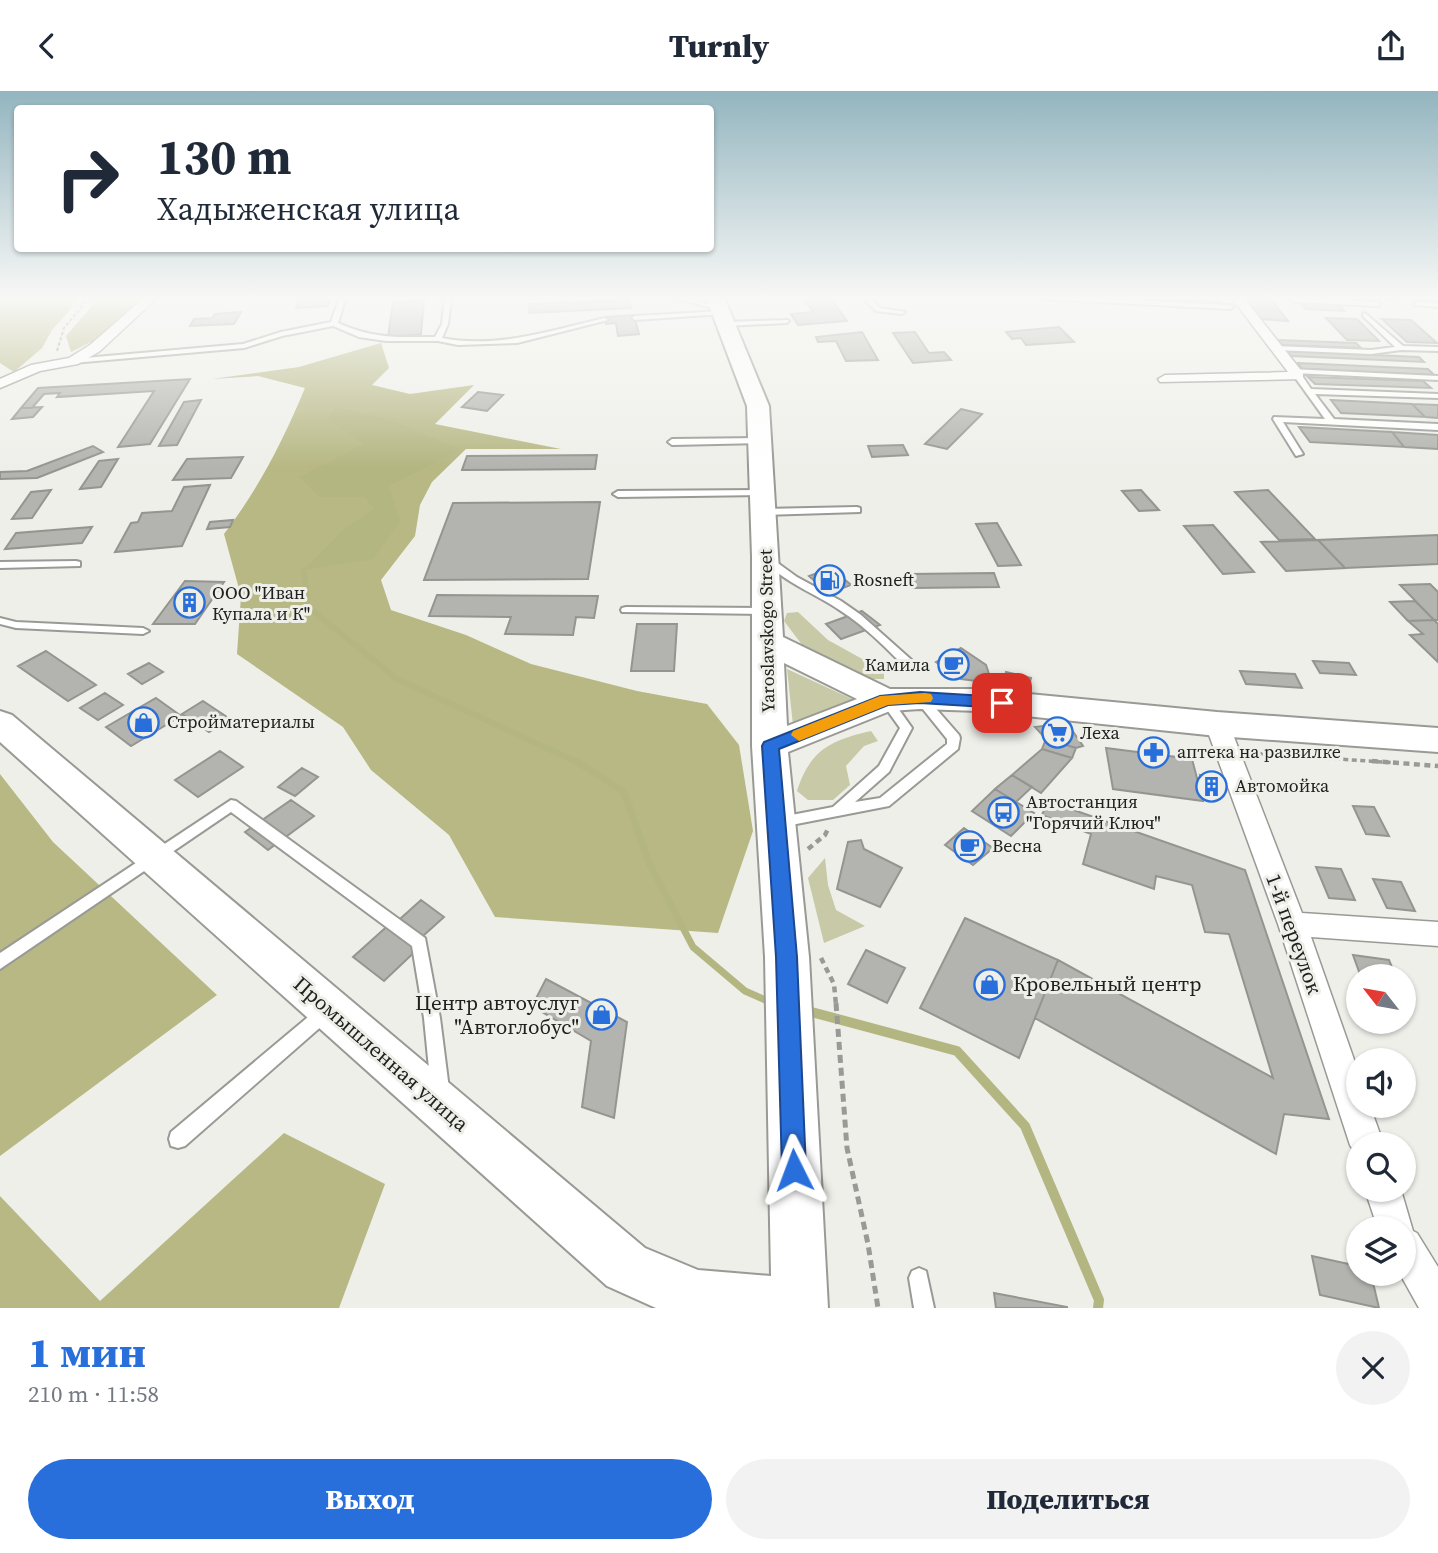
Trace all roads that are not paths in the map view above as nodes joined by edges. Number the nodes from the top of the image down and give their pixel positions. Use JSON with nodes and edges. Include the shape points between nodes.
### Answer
{"nodes":[{"id":1,"x":85,"y":354,"type":"edge"},
{"id":2,"x":155,"y":354,"type":"edge"},
{"id":3,"x":738,"y":354,"type":"edge"},
{"id":4,"x":1280,"y":354,"type":"edge"},
{"id":5,"x":73,"y":361,"type":"junction"},
{"id":6,"x":1296,"y":374,"type":"junction"},
{"id":7,"x":1438,"y":378,"type":"edge"},
{"id":8,"x":1165,"y":379,"type":"dead end"},
{"id":9,"x":0,"y":384,"type":"edge"},
{"id":10,"x":1309,"y":391,"type":"junction"},
{"id":11,"x":1438,"y":396,"type":"edge"},
{"id":12,"x":1332,"y":422,"type":"junction"},
{"id":13,"x":1438,"y":428,"type":"edge"},
{"id":14,"x":760,"y":441,"type":"junction"},
{"id":15,"x":672,"y":442,"type":"dead end"},
{"id":16,"x":1299,"y":454,"type":"dead end"},
{"id":17,"x":618,"y":494,"type":"dead end"},
{"id":18,"x":763,"y":503,"type":"junction"},
{"id":19,"x":857,"y":510,"type":"dead end"},
{"id":20,"x":766,"y":556,"type":"junction"},
{"id":21,"x":76,"y":564,"type":"dead end"},
{"id":22,"x":0,"y":565,"type":"edge"},
{"id":23,"x":626,"y":610,"type":"dead end"},
{"id":24,"x":0,"y":621,"type":"edge"},
{"id":25,"x":766,"y":626,"type":"junction"},
{"id":26,"x":144,"y":631,"type":"dead end"},
{"id":27,"x":916,"y":683,"type":"junction"},
{"id":28,"x":886,"y":700,"type":"junction"},
{"id":29,"x":0,"y":723,"type":"edge"},
{"id":30,"x":1217,"y":725,"type":"junction"},
{"id":31,"x":1438,"y":740,"type":"edge"},
{"id":32,"x":770,"y":746,"type":"junction"},
{"id":33,"x":838,"y":810,"type":"junction"},
{"id":34,"x":792,"y":837,"type":"junction"},
{"id":35,"x":153,"y":858,"type":"junction"},
{"id":36,"x":1292,"y":924,"type":"junction"},
{"id":37,"x":1438,"y":934,"type":"edge"},
{"id":38,"x":0,"y":961,"type":"edge"},
{"id":39,"x":329,"y":1009,"type":"junction"},
{"id":40,"x":442,"y":1107,"type":"junction"},
{"id":41,"x":1363,"y":1132,"type":"edge"},
{"id":42,"x":178,"y":1139,"type":"dead end"},
{"id":43,"x":1416,"y":1266,"type":"edge"},
{"id":44,"x":919,"y":1278,"type":"dead end"},
{"id":45,"x":1438,"y":1303,"type":"edge"},
{"id":46,"x":800,"y":1308,"type":"edge"},
{"id":47,"x":924,"y":1308,"type":"edge"}],
"edges":[{"from":1,"to":5,"type":"street"},
{"from":2,"to":5,"type":"lane"},
{"from":3,"to":14,"type":"main road","name":"Yaroslavskogo Street","via":[[758,406]]},
{"from":4,"to":6,"type":"street"},
{"from":5,"to":9,"type":"street","via":[[36,368]]},
{"from":6,"to":7,"type":"lane"},
{"from":6,"to":8,"type":"street"},
{"from":6,"to":10,"type":"lane"},
{"from":10,"to":11,"type":"lane"},
{"from":10,"to":12,"type":"lane"},
{"from":12,"to":13,"type":"lane"},
{"from":12,"to":16,"type":"lane","via":[[1278,419]]},
{"from":14,"to":15,"type":"lane"},
{"from":14,"to":18,"type":"main road","name":"Yaroslavskogo Street"},
{"from":17,"to":18,"type":"lane"},
{"from":18,"to":19,"type":"lane"},
{"from":18,"to":20,"type":"main road","name":"Yaroslavskogo Street"},
{"from":20,"to":25,"type":"main road","name":"Yaroslavskogo Street"},
{"from":20,"to":27,"type":"lane","via":[[782,573],[877,632]]},
{"from":21,"to":22,"type":"lane"},
{"from":23,"to":25,"type":"lane"},
{"from":24,"to":26,"type":"lane"},
{"from":25,"to":28,"type":"main road"},
{"from":25,"to":32,"type":"main road","name":"Yaroslavskogo Street"},
{"from":27,"to":28,"type":"main road"},
{"from":27,"to":30,"type":"main road","via":[[978,700]]},
{"from":27,"to":33,"type":"lane","via":[[954,738],[953,746],[884,802]]},
{"from":28,"to":32,"type":"main road"},
{"from":28,"to":33,"type":"lane","via":[[906,728],[884,769]]},
{"from":29,"to":35,"type":"main road","name":"Промышленная улица"},
{"from":30,"to":31,"type":"main road"},
{"from":30,"to":36,"type":"street","name":"1-й переулок"},
{"from":32,"to":34,"type":"main road","name":"Yaroslavskogo Street"},
{"from":33,"to":34,"type":"lane"},
{"from":34,"to":46,"type":"main road","name":"Yaroslavskogo Street","via":[[788,1033]]},
{"from":35,"to":38,"type":"lane"},
{"from":35,"to":39,"type":"main road","name":"Промышленная улица"},
{"from":35,"to":40,"type":"lane","via":[[231,805],[419,943]]},
{"from":36,"to":37,"type":"street"},
{"from":36,"to":41,"type":"street","name":"1-й переулок"},
{"from":39,"to":40,"type":"main road","name":"Промышленная улица"},
{"from":39,"to":42,"type":"lane"},
{"from":40,"to":46,"type":"main road","name":"Промышленная улица","via":[[626,1267],[698,1299]]},
{"from":43,"to":45,"type":"street"},
{"from":44,"to":47,"type":"lane"}]}
